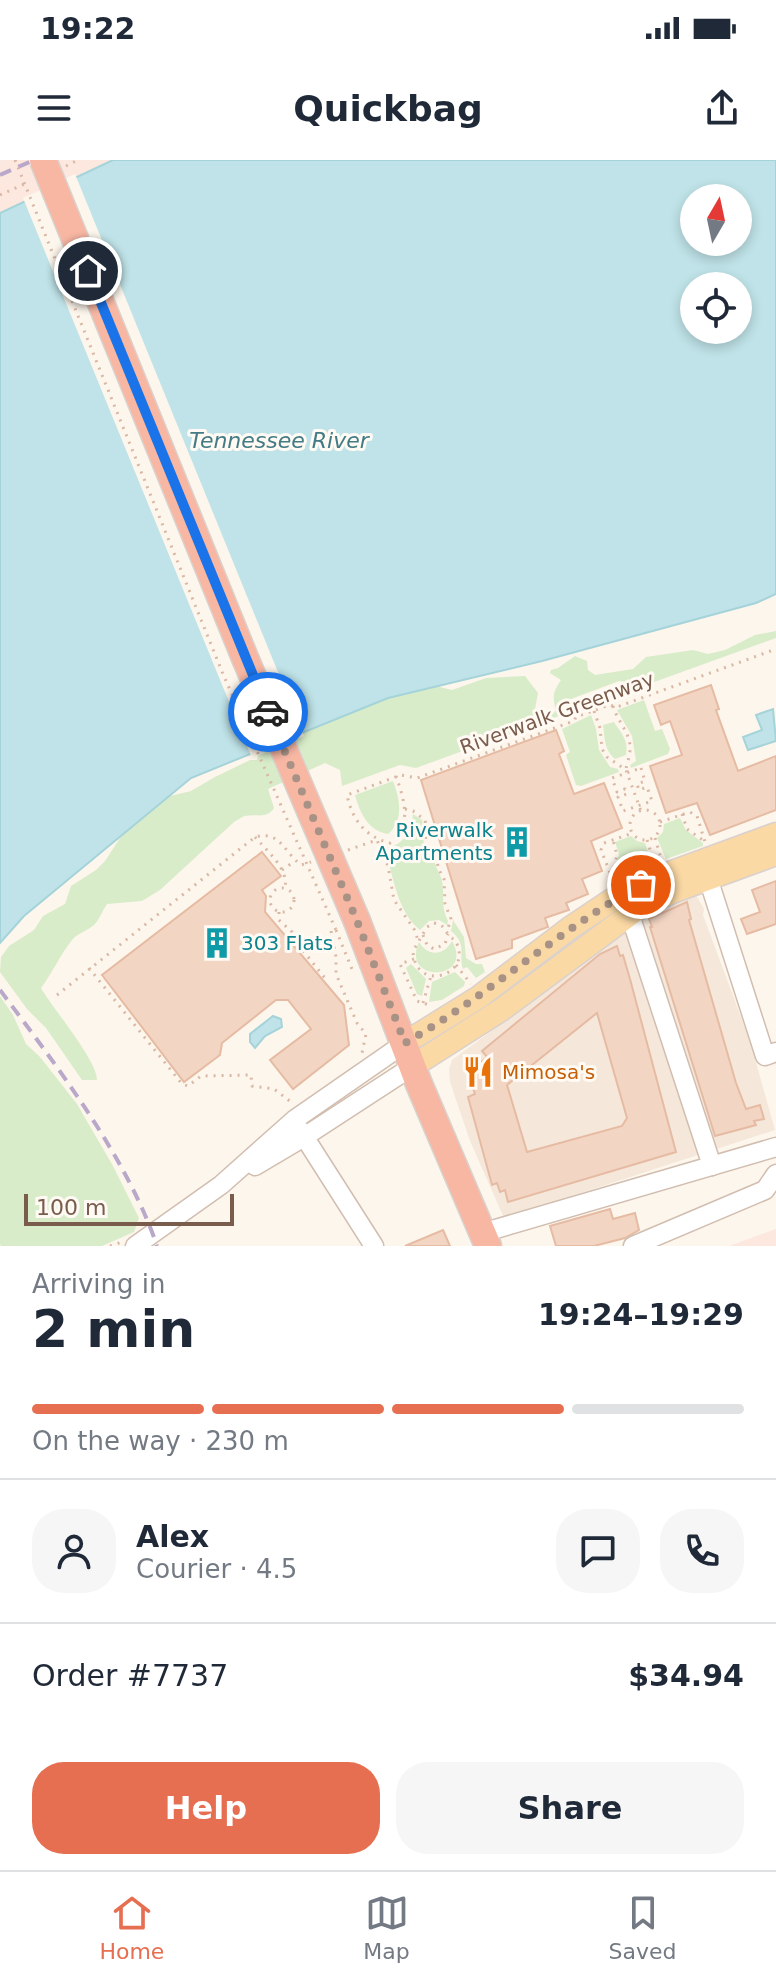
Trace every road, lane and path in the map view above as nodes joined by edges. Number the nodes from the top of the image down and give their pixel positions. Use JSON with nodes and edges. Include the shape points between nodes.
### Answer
{"nodes":[{"id":1,"x":15,"y":160,"type":"edge"},
{"id":2,"x":43,"y":160,"type":"edge"},
{"id":3,"x":776,"y":649,"type":"edge"},
{"id":4,"x":613,"y":706,"type":"junction"},
{"id":5,"x":594,"y":711,"type":"junction"},
{"id":6,"x":626,"y":771,"type":"junction"},
{"id":7,"x":396,"y":776,"type":"junction"},
{"id":8,"x":639,"y":806,"type":"junction"},
{"id":9,"x":405,"y":809,"type":"junction"},
{"id":10,"x":641,"y":811,"type":"junction"},
{"id":11,"x":682,"y":814,"type":"junction"},
{"id":12,"x":660,"y":822,"type":"junction"},
{"id":13,"x":633,"y":833,"type":"junction"},
{"id":14,"x":776,"y":834,"type":"edge"},
{"id":15,"x":255,"y":837,"type":"junction"},
{"id":16,"x":654,"y":837,"type":"junction"},
{"id":17,"x":377,"y":840,"type":"junction"},
{"id":18,"x":613,"y":840,"type":"junction"},
{"id":19,"x":647,"y":840,"type":"junction"},
{"id":20,"x":341,"y":853,"type":"dead end"},
{"id":21,"x":776,"y":854,"type":"edge"},
{"id":22,"x":705,"y":856,"type":"junction"},
{"id":23,"x":295,"y":861,"type":"junction"},
{"id":24,"x":314,"y":861,"type":"dead end"},
{"id":25,"x":663,"y":861,"type":"dead end"},
{"id":26,"x":655,"y":864,"type":"dead end"},
{"id":27,"x":282,"y":870,"type":"junction"},
{"id":28,"x":611,"y":876,"type":"junction"},
{"id":29,"x":284,"y":888,"type":"junction"},
{"id":30,"x":618,"y":900,"type":"junction"},
{"id":31,"x":279,"y":912,"type":"junction"},
{"id":32,"x":342,"y":927,"type":"junction"},
{"id":33,"x":447,"y":932,"type":"junction"},
{"id":34,"x":423,"y":935,"type":"junction"},
{"id":35,"x":418,"y":940,"type":"junction"},
{"id":36,"x":414,"y":959,"type":"junction"},
{"id":37,"x":456,"y":965,"type":"junction"},
{"id":38,"x":89,"y":968,"type":"junction"},
{"id":39,"x":431,"y":976,"type":"junction"},
{"id":40,"x":328,"y":982,"type":"dead end"},
{"id":41,"x":463,"y":991,"type":"dead end"},
{"id":42,"x":57,"y":995,"type":"dead end"},
{"id":43,"x":423,"y":1004,"type":"junction"},
{"id":44,"x":435,"y":1006,"type":"dead end"},
{"id":45,"x":770,"y":1054,"type":"edge"},
{"id":46,"x":409,"y":1055,"type":"junction"},
{"id":47,"x":357,"y":1058,"type":"dead end"},
{"id":48,"x":298,"y":1100,"type":"dead end"},
{"id":49,"x":294,"y":1120,"type":"junction"},
{"id":50,"x":304,"y":1137,"type":"junction"},
{"id":51,"x":776,"y":1147,"type":"edge"},
{"id":52,"x":712,"y":1166,"type":"junction"},
{"id":53,"x":776,"y":1174,"type":"edge"},
{"id":54,"x":221,"y":1185,"type":"junction"},
{"id":55,"x":485,"y":1239,"type":"edge"},
{"id":56,"x":365,"y":1243,"type":"edge"},
{"id":57,"x":135,"y":1246,"type":"edge"},
{"id":58,"x":633,"y":1246,"type":"edge"}],
"edges":[{"from":1,"to":32,"type":"path","bridge":true,"via":[[223,674]]},
{"from":2,"to":32,"type":"highway","bridge":true,"via":[[245,658]]},
{"from":3,"to":4,"type":"path","name":"Riverwalk Greenway"},
{"from":4,"to":5,"type":"path","name":"Riverwalk Greenway"},
{"from":4,"to":6,"type":"path","via":[[629,739]]},
{"from":5,"to":6,"type":"path","via":[[602,749]]},
{"from":5,"to":7,"type":"path","name":"Riverwalk Greenway","via":[[417,778]]},
{"from":6,"to":8,"type":"path"},
{"from":6,"to":8,"type":"path","via":[[641,768],[645,781],[637,784],[639,790],[647,787],[652,801]]},
{"from":6,"to":8,"type":"path","via":[[612,778],[617,792],[625,789],[627,794],[618,797],[623,811]]},
{"from":7,"to":9,"type":"path"},
{"from":7,"to":17,"type":"path","name":"Riverwalk Greenway","via":[[347,795],[354,817]]},
{"from":8,"to":10,"type":"path"},
{"from":9,"to":17,"type":"path","via":[[399,837],[390,843]]},
{"from":9,"to":33,"type":"path","via":[[425,820],[424,842],[437,854],[451,919]]},
{"from":10,"to":12,"type":"path","via":[[652,812]]},
{"from":10,"to":13,"type":"path","via":[[632,820]]},
{"from":11,"to":12,"type":"path"},
{"from":11,"to":22,"type":"path"},
{"from":11,"to":22,"type":"path","via":[[697,816]]},
{"from":12,"to":16,"type":"path"},
{"from":13,"to":18,"type":"path"},
{"from":13,"to":19,"type":"path"},
{"from":14,"to":22,"type":"main road"},
{"from":15,"to":23,"type":"path","via":[[277,838]]},
{"from":15,"to":27,"type":"path"},
{"from":15,"to":38,"type":"path"},
{"from":16,"to":19,"type":"path"},
{"from":16,"to":25,"type":"path"},
{"from":17,"to":20,"type":"path"},
{"from":17,"to":35,"type":"path","via":[[394,900]]},
{"from":18,"to":28,"type":"path","via":[[617,855]]},
{"from":18,"to":28,"type":"path","via":[[601,850]]},
{"from":19,"to":26,"type":"path"},
{"from":21,"to":22,"type":"main road"},
{"from":22,"to":30,"type":"main road"},
{"from":22,"to":45,"type":"street"},
{"from":23,"to":24,"type":"path"},
{"from":23,"to":27,"type":"path"},
{"from":27,"to":29,"type":"path"},
{"from":28,"to":30,"type":"path"},
{"from":29,"to":31,"type":"path","via":[[270,898]]},
{"from":29,"to":31,"type":"path","via":[[292,893],[294,905]]},
{"from":30,"to":46,"type":"main road","via":[[468,1005]]},
{"from":30,"to":52,"type":"street","via":[[633,924]]},
{"from":31,"to":40,"type":"path","via":[[279,920]]},
{"from":32,"to":46,"type":"highway"},
{"from":32,"to":47,"type":"path","via":[[336,974],[366,1034]]},
{"from":33,"to":34,"type":"path","via":[[434,923]]},
{"from":33,"to":34,"type":"path","via":[[445,944],[434,949]]},
{"from":33,"to":37,"type":"path","via":[[458,947]]},
{"from":34,"to":35,"type":"path"},
{"from":35,"to":36,"type":"path"},
{"from":36,"to":39,"type":"path"},
{"from":36,"to":43,"type":"path","via":[[400,964]]},
{"from":37,"to":39,"type":"path","via":[[444,975]]},
{"from":37,"to":41,"type":"path","via":[[472,985]]},
{"from":38,"to":42,"type":"path"},
{"from":38,"to":48,"type":"path","via":[[182,1084],[188,1086],[201,1076],[251,1075],[252,1086],[274,1089],[295,1105]]},
{"from":39,"to":43,"type":"path"},
{"from":43,"to":44,"type":"path"},
{"from":46,"to":49,"type":"street"},
{"from":46,"to":50,"type":"street"},
{"from":46,"to":55,"type":"highway"},
{"from":49,"to":50,"type":"street"},
{"from":49,"to":54,"type":"street"},
{"from":50,"to":54,"type":"street"},
{"from":50,"to":56,"type":"street"},
{"from":51,"to":52,"type":"street"},
{"from":52,"to":55,"type":"street"},
{"from":53,"to":58,"type":"street","via":[[765,1190]]},
{"from":54,"to":57,"type":"street"}]}
